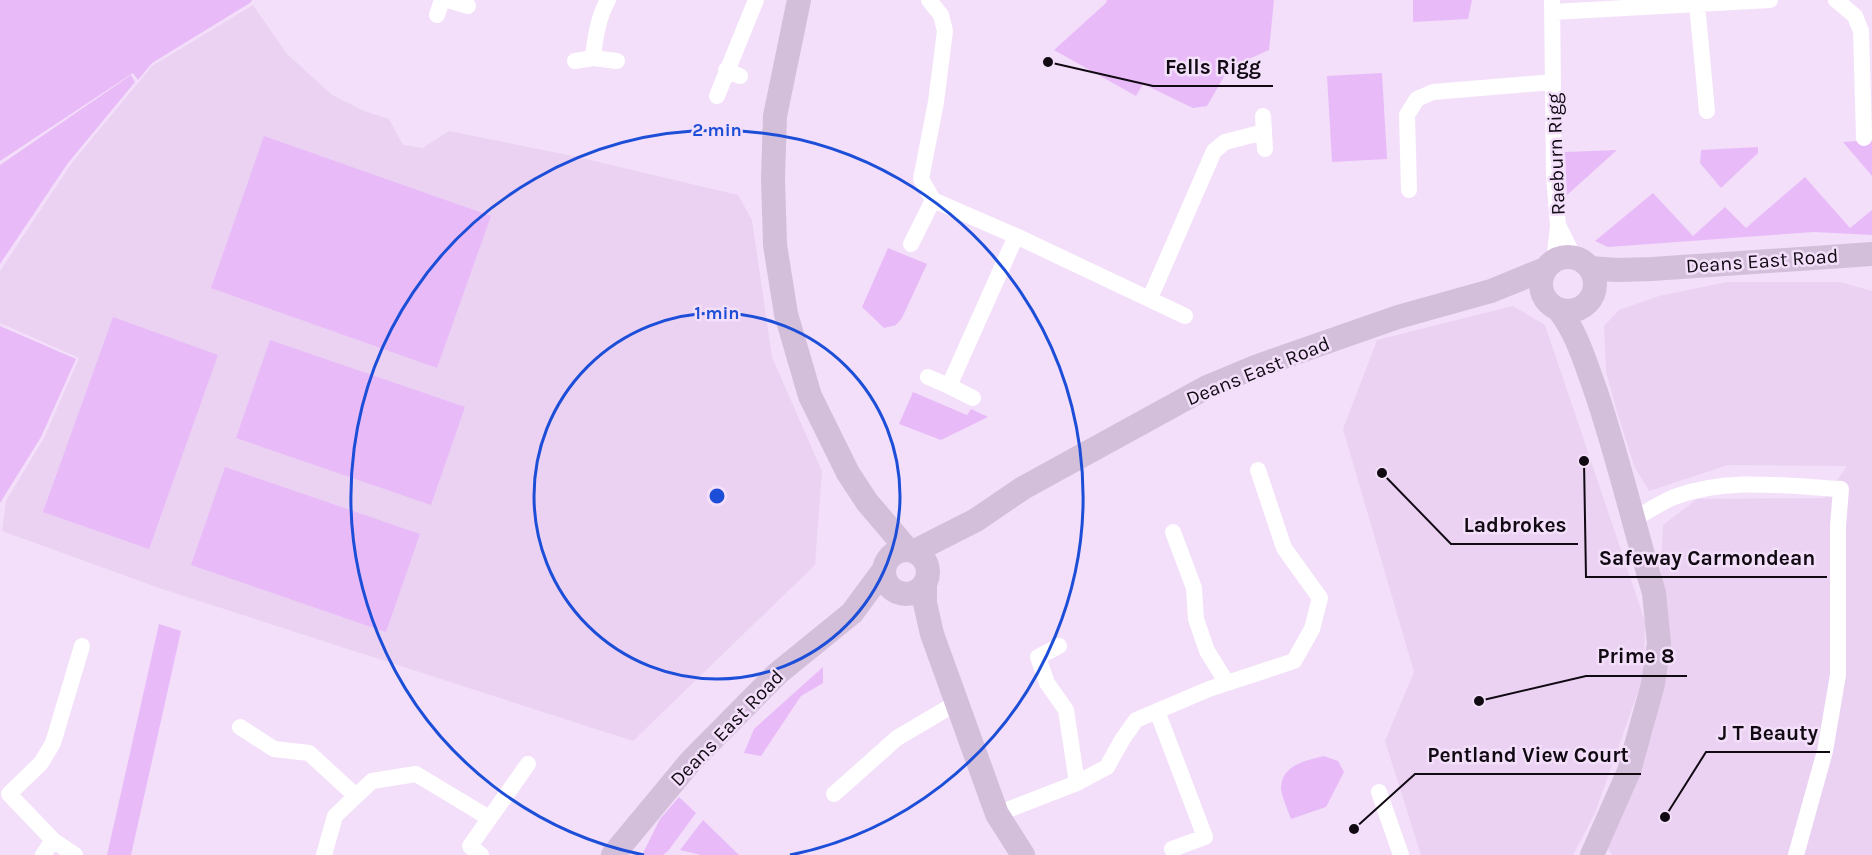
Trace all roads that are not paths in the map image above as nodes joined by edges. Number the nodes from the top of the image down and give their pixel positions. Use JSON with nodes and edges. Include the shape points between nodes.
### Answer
{"nodes":[{"id":1,"x":448,"y":0,"type":"edge"},
{"id":2,"x":608,"y":0,"type":"edge"},
{"id":3,"x":756,"y":0,"type":"edge"},
{"id":4,"x":799,"y":0,"type":"edge"},
{"id":5,"x":928,"y":0,"type":"edge"},
{"id":6,"x":1770,"y":0,"type":"edge"},
{"id":7,"x":1836,"y":0,"type":"edge"},
{"id":8,"x":1697,"y":4,"type":"junction"},
{"id":9,"x":468,"y":6,"type":"dead end"},
{"id":10,"x":1553,"y":6,"type":"edge"},
{"id":11,"x":593,"y":58,"type":"junction"},
{"id":12,"x":575,"y":60,"type":"dead end"},
{"id":13,"x":617,"y":61,"type":"dead end"},
{"id":14,"x":1553,"y":82,"type":"junction"},
{"id":15,"x":717,"y":96,"type":"dead end"},
{"id":16,"x":1707,"y":111,"type":"dead end"},
{"id":17,"x":1864,"y":138,"type":"dead end"},
{"id":18,"x":1265,"y":149,"type":"dead end"},
{"id":19,"x":1409,"y":190,"type":"dead end"},
{"id":20,"x":933,"y":200,"type":"junction"},
{"id":21,"x":1016,"y":236,"type":"junction"},
{"id":22,"x":911,"y":244,"type":"dead end"},
{"id":23,"x":1872,"y":254,"type":"edge"},
{"id":24,"x":1566,"y":264,"type":"junction"},
{"id":25,"x":1652,"y":269,"type":"junction"},
{"id":26,"x":1491,"y":291,"type":"junction"},
{"id":27,"x":1150,"y":298,"type":"junction"},
{"id":28,"x":1590,"y":299,"type":"junction"},
{"id":29,"x":1552,"y":305,"type":"junction"},
{"id":30,"x":1185,"y":316,"type":"dead end"},
{"id":31,"x":1581,"y":349,"type":"junction"},
{"id":32,"x":927,"y":377,"type":"dead end"},
{"id":33,"x":949,"y":386,"type":"junction"},
{"id":34,"x":973,"y":398,"type":"dead end"},
{"id":35,"x":1258,"y":470,"type":"dead end"},
{"id":36,"x":1633,"y":520,"type":"junction"},
{"id":37,"x":1173,"y":532,"type":"dead end"},
{"id":38,"x":906,"y":571,"type":"junction"},
{"id":39,"x":82,"y":646,"type":"dead end"},
{"id":40,"x":1059,"y":646,"type":"dead end"},
{"id":41,"x":1227,"y":683,"type":"junction"},
{"id":42,"x":958,"y":702,"type":"junction"},
{"id":43,"x":1157,"y":711,"type":"junction"},
{"id":44,"x":240,"y":727,"type":"dead end"},
{"id":45,"x":528,"y":764,"type":"dead end"},
{"id":46,"x":1077,"y":783,"type":"junction"},
{"id":47,"x":5,"y":789,"type":"edge"},
{"id":48,"x":1378,"y":792,"type":"dead end"},
{"id":49,"x":834,"y":794,"type":"dead end"},
{"id":50,"x":356,"y":796,"type":"junction"},
{"id":51,"x":997,"y":814,"type":"junction"},
{"id":52,"x":489,"y":818,"type":"junction"},
{"id":53,"x":53,"y":840,"type":"junction"},
{"id":54,"x":1172,"y":849,"type":"dead end"},
{"id":55,"x":43,"y":855,"type":"edge"},
{"id":56,"x":75,"y":855,"type":"edge"},
{"id":57,"x":324,"y":855,"type":"edge"},
{"id":58,"x":481,"y":855,"type":"edge"},
{"id":59,"x":613,"y":855,"type":"edge"},
{"id":60,"x":1023,"y":855,"type":"edge"},
{"id":61,"x":1401,"y":855,"type":"edge"},
{"id":62,"x":1592,"y":855,"type":"edge"},
{"id":63,"x":1796,"y":855,"type":"edge"}],
"edges":[{"from":1,"to":9,"type":"street"},
{"from":2,"to":11,"type":"street"},
{"from":3,"to":15,"type":"street","via":[[733,73]]},
{"from":4,"to":38,"type":"street","via":[[775,116],[775,245],[786,314],[810,396],[848,473]]},
{"from":5,"to":20,"type":"street","via":[[941,15],[945,31],[921,178]]},
{"from":6,"to":8,"type":"street","name":"Raeburn Rigg"},
{"from":7,"to":17,"type":"street","via":[[1855,16],[1861,30]]},
{"from":8,"to":10,"type":"street","name":"Raeburn Rigg"},
{"from":8,"to":16,"type":"street"},
{"from":10,"to":14,"type":"street","name":"Raeburn Rigg"},
{"from":11,"to":12,"type":"street"},
{"from":11,"to":13,"type":"street"},
{"from":14,"to":19,"type":"street","name":"Raeburn Rigg","via":[[1433,92],[1417,99],[1407,115]]},
{"from":14,"to":24,"type":"street","name":"Raeburn Rigg","via":[[1554,175]]},
{"from":18,"to":27,"type":"street","via":[[1264,124],[1214,150]]},
{"from":20,"to":21,"type":"street"},
{"from":20,"to":22,"type":"street"},
{"from":21,"to":27,"type":"street"},
{"from":21,"to":33,"type":"street"},
{"from":23,"to":25,"type":"street","name":"Deans East Road"},
{"from":24,"to":25,"type":"street","name":"Deans East Road","via":[[1617,270]]},
{"from":24,"to":26,"type":"street","name":"Deans East Road"},
{"from":24,"to":28,"type":"street","via":[[1594,276]]},
{"from":24,"to":29,"type":"street","via":[[1540,285]]},
{"from":25,"to":28,"type":"street","name":"Deans East Road","via":[[1618,282]]},
{"from":26,"to":29,"type":"street","name":"Deans East Road"},
{"from":26,"to":38,"type":"street","name":"Deans East Road","via":[[1398,317],[1207,387],[1023,488]]},
{"from":27,"to":30,"type":"street"},
{"from":28,"to":29,"type":"street","via":[[1576,310]]},
{"from":28,"to":31,"type":"street","via":[[1582,321]]},
{"from":29,"to":31,"type":"street","via":[[1570,325]]},
{"from":31,"to":36,"type":"street"},
{"from":32,"to":33,"type":"street"},
{"from":33,"to":34,"type":"street"},
{"from":35,"to":41,"type":"street","via":[[1284,548],[1320,598],[1312,629],[1294,661]]},
{"from":36,"to":62,"type":"street","via":[[1654,593],[1658,661],[1629,771]]},
{"from":36,"to":63,"type":"street","via":[[1674,497],[1718,486],[1841,489],[1838,675],[1826,751]]},
{"from":37,"to":41,"type":"street","via":[[1194,588],[1196,619],[1207,651]]},
{"from":38,"to":42,"type":"street","via":[[925,603],[932,634]]},
{"from":38,"to":59,"type":"street","name":"Deans East Road","via":[[777,674],[690,762]]},
{"from":39,"to":47,"type":"street","via":[[53,743],[41,763]]},
{"from":40,"to":46,"type":"street","via":[[1038,657],[1047,683],[1066,710]]},
{"from":41,"to":43,"type":"street"},
{"from":42,"to":49,"type":"street","via":[[897,738]]},
{"from":42,"to":51,"type":"street"},
{"from":43,"to":46,"type":"street","via":[[1136,720],[1107,767]]},
{"from":43,"to":54,"type":"street","via":[[1205,837]]},
{"from":44,"to":50,"type":"street","via":[[274,749],[309,753]]},
{"from":45,"to":52,"type":"street"},
{"from":46,"to":51,"type":"street"},
{"from":47,"to":53,"type":"street"},
{"from":48,"to":61,"type":"street"},
{"from":50,"to":52,"type":"street","via":[[372,781],[417,774]]},
{"from":50,"to":57,"type":"street","via":[[335,816]]},
{"from":51,"to":60,"type":"street"},
{"from":52,"to":58,"type":"street","via":[[470,846]]},
{"from":53,"to":55,"type":"street"},
{"from":53,"to":56,"type":"street"}]}
